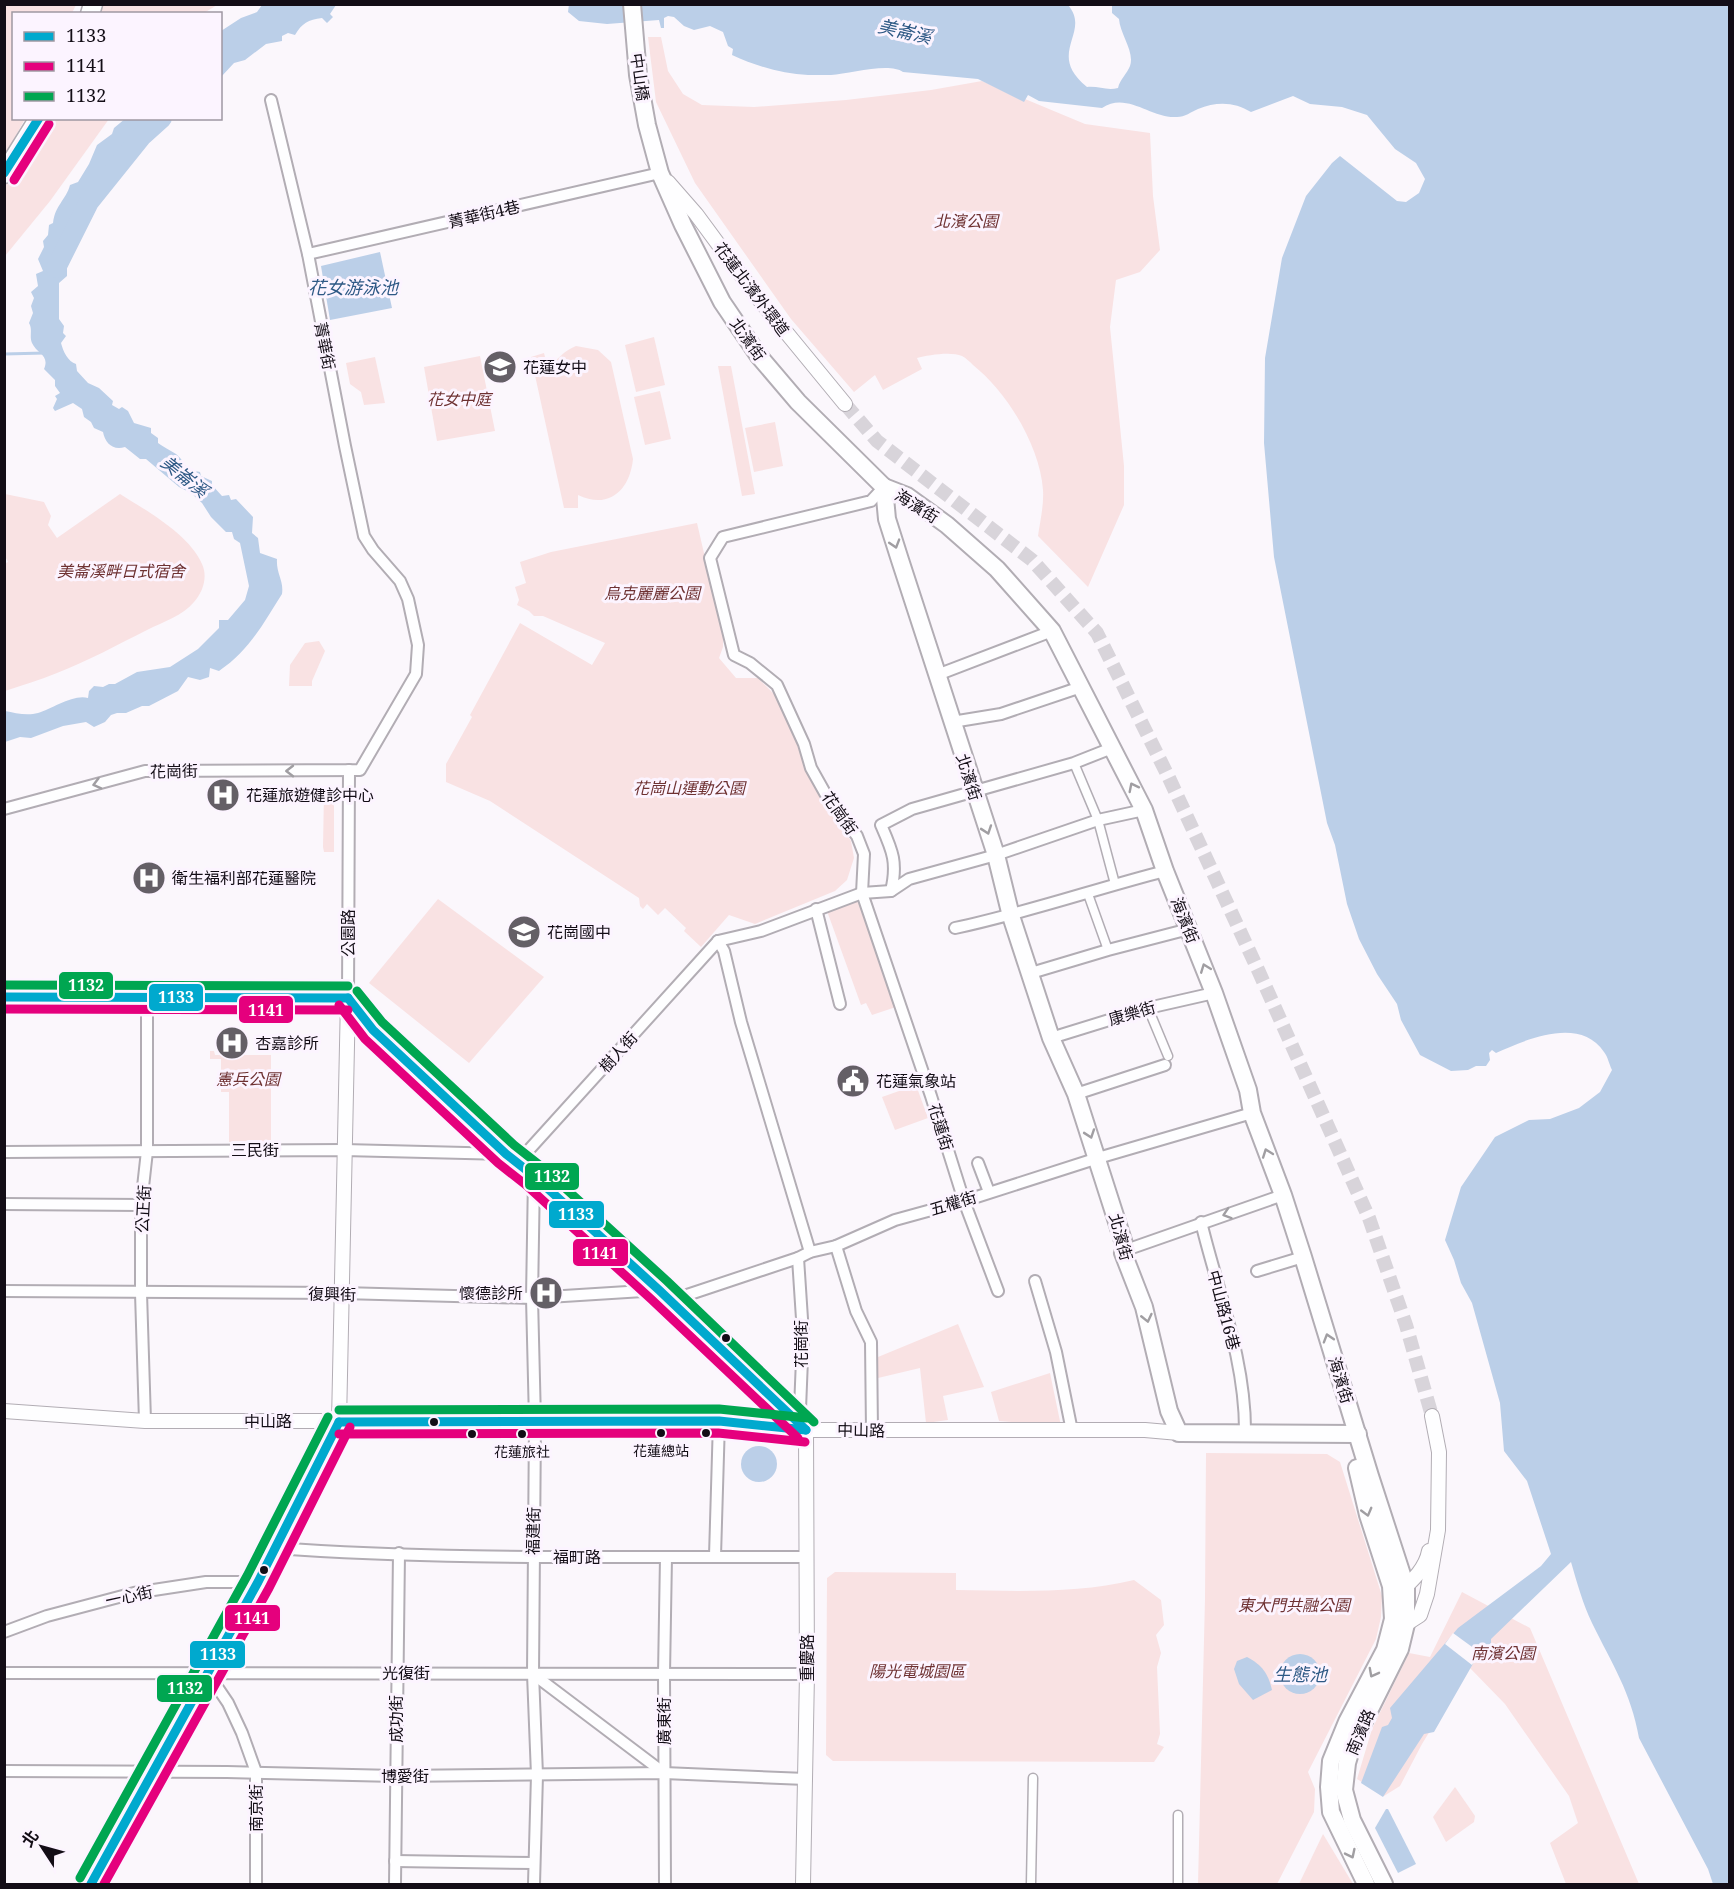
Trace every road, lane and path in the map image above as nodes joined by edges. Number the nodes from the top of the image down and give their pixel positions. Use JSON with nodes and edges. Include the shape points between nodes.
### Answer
{"nodes":[{"id":1,"x":632,"y":4,"type":"edge"},
{"id":2,"x":271,"y":100,"type":"dead end"},
{"id":3,"x":38,"y":120,"type":"edge"},
{"id":4,"x":4,"y":174,"type":"edge"},
{"id":5,"x":660,"y":174,"type":"junction"},
{"id":6,"x":308,"y":254,"type":"junction"},
{"id":7,"x":845,"y":404,"type":"tunnel mouth"},
{"id":8,"x":884,"y":487,"type":"junction"},
{"id":9,"x":1052,"y":631,"type":"junction"},
{"id":10,"x":937,"y":675,"type":"junction"},
{"id":11,"x":1081,"y":687,"type":"junction"},
{"id":12,"x":952,"y":722,"type":"junction"},
{"id":13,"x":1112,"y":748,"type":"junction"},
{"id":14,"x":1074,"y":764,"type":"junction"},
{"id":15,"x":349,"y":771,"type":"junction"},
{"id":16,"x":974,"y":792,"type":"junction"},
{"id":17,"x":4,"y":809,"type":"edge"},
{"id":18,"x":1144,"y":810,"type":"junction"},
{"id":19,"x":1098,"y":820,"type":"junction"},
{"id":20,"x":996,"y":855,"type":"junction"},
{"id":21,"x":1165,"y":871,"type":"junction"},
{"id":22,"x":1115,"y":884,"type":"junction"},
{"id":23,"x":891,"y":891,"type":"junction"},
{"id":24,"x":862,"y":893,"type":"junction"},
{"id":25,"x":1088,"y":894,"type":"junction"},
{"id":26,"x":816,"y":909,"type":"junction"},
{"id":27,"x":1011,"y":916,"type":"junction"},
{"id":28,"x":955,"y":928,"type":"dead end"},
{"id":29,"x":1189,"y":929,"type":"junction"},
{"id":30,"x":718,"y":941,"type":"junction"},
{"id":31,"x":1108,"y":950,"type":"junction"},
{"id":32,"x":1031,"y":974,"type":"junction"},
{"id":33,"x":1214,"y":993,"type":"junction"},
{"id":34,"x":4,"y":997,"type":"edge"},
{"id":35,"x":147,"y":997,"type":"junction"},
{"id":36,"x":348,"y":998,"type":"junction"},
{"id":37,"x":840,"y":1004,"type":"dead end"},
{"id":38,"x":1148,"y":1008,"type":"junction"},
{"id":39,"x":1051,"y":1038,"type":"junction"},
{"id":40,"x":1166,"y":1061,"type":"joint"},
{"id":41,"x":1076,"y":1094,"type":"junction"},
{"id":42,"x":1252,"y":1113,"type":"junction"},
{"id":43,"x":344,"y":1150,"type":"junction"},
{"id":44,"x":147,"y":1151,"type":"junction"},
{"id":45,"x":4,"y":1152,"type":"edge"},
{"id":46,"x":506,"y":1154,"type":"junction"},
{"id":47,"x":1098,"y":1158,"type":"junction"},
{"id":48,"x":517,"y":1163,"type":"junction"},
{"id":49,"x":978,"y":1163,"type":"dead end"},
{"id":50,"x":534,"y":1176,"type":"junction"},
{"id":51,"x":989,"y":1192,"type":"junction"},
{"id":52,"x":1283,"y":1195,"type":"junction"},
{"id":53,"x":964,"y":1201,"type":"junction"},
{"id":54,"x":4,"y":1204,"type":"edge"},
{"id":55,"x":141,"y":1204,"type":"junction"},
{"id":56,"x":1201,"y":1222,"type":"junction"},
{"id":57,"x":836,"y":1246,"type":"junction"},
{"id":58,"x":1126,"y":1250,"type":"junction"},
{"id":59,"x":810,"y":1252,"type":"junction"},
{"id":60,"x":1303,"y":1257,"type":"junction"},
{"id":61,"x":798,"y":1258,"type":"junction"},
{"id":62,"x":1257,"y":1271,"type":"dead end"},
{"id":63,"x":1035,"y":1281,"type":"dead end"},
{"id":64,"x":659,"y":1290,"type":"junction"},
{"id":65,"x":4,"y":1291,"type":"edge"},
{"id":66,"x":998,"y":1292,"type":"dead end"},
{"id":67,"x":141,"y":1293,"type":"junction"},
{"id":68,"x":342,"y":1293,"type":"junction"},
{"id":69,"x":532,"y":1298,"type":"junction"},
{"id":70,"x":4,"y":1411,"type":"edge"},
{"id":71,"x":1432,"y":1416,"type":"tunnel mouth"},
{"id":72,"x":145,"y":1421,"type":"junction"},
{"id":73,"x":535,"y":1421,"type":"junction"},
{"id":74,"x":719,"y":1421,"type":"junction"},
{"id":75,"x":339,"y":1422,"type":"junction"},
{"id":76,"x":806,"y":1431,"type":"junction"},
{"id":77,"x":872,"y":1431,"type":"junction"},
{"id":78,"x":1072,"y":1431,"type":"junction"},
{"id":79,"x":1179,"y":1432,"type":"junction"},
{"id":80,"x":1245,"y":1434,"type":"junction"},
{"id":81,"x":1358,"y":1434,"type":"junction"},
{"id":82,"x":1439,"y":1505,"type":"junction"},
{"id":83,"x":275,"y":1548,"type":"junction"},
{"id":84,"x":399,"y":1553,"type":"junction"},
{"id":85,"x":715,"y":1556,"type":"junction"},
{"id":86,"x":533,"y":1557,"type":"junction"},
{"id":87,"x":666,"y":1557,"type":"junction"},
{"id":88,"x":807,"y":1557,"type":"junction"},
{"id":89,"x":1403,"y":1576,"type":"junction"},
{"id":90,"x":258,"y":1582,"type":"junction"},
{"id":91,"x":1393,"y":1599,"type":"junction"},
{"id":92,"x":1406,"y":1623,"type":"junction"},
{"id":93,"x":4,"y":1632,"type":"edge"},
{"id":94,"x":207,"y":1672,"type":"junction"},
{"id":95,"x":4,"y":1673,"type":"edge"},
{"id":96,"x":396,"y":1673,"type":"junction"},
{"id":97,"x":533,"y":1674,"type":"junction"},
{"id":98,"x":664,"y":1674,"type":"junction"},
{"id":99,"x":807,"y":1674,"type":"junction"},
{"id":100,"x":4,"y":1771,"type":"edge"},
{"id":101,"x":151,"y":1772,"type":"junction"},
{"id":102,"x":256,"y":1772,"type":"junction"},
{"id":103,"x":664,"y":1773,"type":"junction"},
{"id":104,"x":537,"y":1775,"type":"junction"},
{"id":105,"x":396,"y":1776,"type":"junction"},
{"id":106,"x":1033,"y":1778,"type":"dead end"},
{"id":107,"x":806,"y":1779,"type":"junction"},
{"id":108,"x":1178,"y":1815,"type":"dead end"},
{"id":109,"x":395,"y":1861,"type":"junction"},
{"id":110,"x":534,"y":1863,"type":"junction"},
{"id":111,"x":91,"y":1884,"type":"edge"},
{"id":112,"x":256,"y":1884,"type":"edge"},
{"id":113,"x":395,"y":1884,"type":"edge"},
{"id":114,"x":534,"y":1884,"type":"edge"},
{"id":115,"x":664,"y":1884,"type":"edge"},
{"id":116,"x":803,"y":1884,"type":"edge"},
{"id":117,"x":1031,"y":1884,"type":"edge"},
{"id":118,"x":1178,"y":1884,"type":"edge"},
{"id":119,"x":1366,"y":1884,"type":"edge"},
{"id":120,"x":1384,"y":1884,"type":"edge"}],
"edges":[{"from":1,"to":5,"type":"main road","name":"中山橋","via":[[638,75]]},
{"from":2,"to":6,"type":"street","name":"菁華街"},
{"from":3,"to":4,"type":"main road"},
{"from":5,"to":6,"type":"street","name":"菁華街4巷"},
{"from":5,"to":7,"type":"street","name":"花蓮北濱外環道"},
{"from":5,"to":8,"type":"main road","name":"北濱街","via":[[722,302],[758,355],[798,402]]},
{"from":6,"to":15,"type":"street","name":"菁華街","via":[[364,536],[400,581],[418,645],[416,674],[360,770]]},
{"from":8,"to":9,"type":"main road","name":"海濱街","via":[[907,496],[947,525],[996,569]]},
{"from":8,"to":10,"type":"main road","name":"北濱街","one_way":true,"via":[[887,519]]},
{"from":8,"to":24,"type":"street","name":"花崗街","via":[[871,501],[723,537],[710,558],[734,655],[777,685],[811,768],[856,836],[864,855]]},
{"from":9,"to":10,"type":"street"},
{"from":9,"to":11,"type":"main road","name":"海濱街"},
{"from":10,"to":12,"type":"main road","name":"北濱街"},
{"from":11,"to":12,"type":"street","via":[[1001,714]]},
{"from":11,"to":13,"type":"main road","name":"海濱街"},
{"from":12,"to":16,"type":"main road","name":"北濱街"},
{"from":13,"to":14,"type":"street"},
{"from":18,"to":13,"type":"main road","name":"海濱街","one_way":true},
{"from":14,"to":16,"type":"street"},
{"from":14,"to":19,"type":"street"},
{"from":15,"to":17,"type":"street","name":"花崗街","one_way":true,"via":[[145,771]]},
{"from":15,"to":36,"type":"street","name":"公園路"},
{"from":16,"to":20,"type":"main road","name":"北濱街","one_way":true},
{"from":16,"to":23,"type":"street","via":[[902,813],[880,825],[892,851],[896,873]]},
{"from":18,"to":19,"type":"street"},
{"from":18,"to":21,"type":"main road","name":"海濱街"},
{"from":19,"to":20,"type":"street"},
{"from":19,"to":22,"type":"street"},
{"from":20,"to":23,"type":"street","via":[[909,879]]},
{"from":20,"to":27,"type":"main road","name":"北濱街"},
{"from":21,"to":22,"type":"street"},
{"from":21,"to":29,"type":"main road","name":"海濱街"},
{"from":22,"to":25,"type":"street"},
{"from":23,"to":24,"type":"street"},
{"from":24,"to":26,"type":"street"},
{"from":24,"to":53,"type":"street","name":"花蓮街"},
{"from":25,"to":27,"type":"street"},
{"from":25,"to":31,"type":"street"},
{"from":26,"to":30,"type":"street","via":[[761,931]]},
{"from":26,"to":37,"type":"street"},
{"from":27,"to":28,"type":"street"},
{"from":27,"to":32,"type":"main road","name":"北濱街"},
{"from":29,"to":31,"type":"street"},
{"from":33,"to":29,"type":"main road","name":"海濱街","one_way":true},
{"from":30,"to":48,"type":"street","name":"樹人街"},
{"from":30,"to":59,"type":"street"},
{"from":31,"to":32,"type":"street"},
{"from":32,"to":39,"type":"main road","name":"北濱街"},
{"from":33,"to":38,"type":"street","name":"康樂街"},
{"from":33,"to":42,"type":"main road","name":"海濱街","via":[[1248,1090]]},
{"from":34,"to":35,"type":"street"},
{"from":35,"to":36,"type":"street"},
{"from":35,"to":44,"type":"street","name":"公正街"},
{"from":36,"to":43,"type":"street","name":"公園路"},
{"from":36,"to":46,"type":"street","via":[[373,1030]]},
{"from":38,"to":39,"type":"street","name":"康樂街"},
{"from":38,"to":40,"type":"street"},
{"from":39,"to":41,"type":"main road","name":"北濱街"},
{"from":40,"to":41,"type":"street"},
{"from":41,"to":47,"type":"main road","name":"北濱街","one_way":true},
{"from":42,"to":47,"type":"street","name":"五權街"},
{"from":52,"to":42,"type":"main road","name":"海濱街","one_way":true},
{"from":43,"to":44,"type":"street","name":"三民街"},
{"from":43,"to":46,"type":"street","name":"三民街"},
{"from":43,"to":68,"type":"street","name":"公園路"},
{"from":44,"to":45,"type":"street","name":"三民街"},
{"from":44,"to":55,"type":"street","name":"公正街"},
{"from":46,"to":48,"type":"street"},
{"from":47,"to":51,"type":"street","name":"五權街"},
{"from":47,"to":58,"type":"main road","name":"北濱街"},
{"from":48,"to":50,"type":"street"},
{"from":49,"to":51,"type":"street"},
{"from":50,"to":64,"type":"street"},
{"from":50,"to":69,"type":"street","name":"福建街"},
{"from":51,"to":53,"type":"street","name":"五權街"},
{"from":52,"to":56,"type":"street","one_way":true},
{"from":52,"to":60,"type":"main road","name":"海濱街"},
{"from":53,"to":57,"type":"street","name":"五權街","via":[[895,1220]]},
{"from":53,"to":66,"type":"street","name":"花蓮街"},
{"from":54,"to":55,"type":"street"},
{"from":55,"to":67,"type":"street","name":"公正街"},
{"from":56,"to":58,"type":"street"},
{"from":56,"to":80,"type":"street","name":"中山路16巷","via":[[1233,1333],[1245,1405]]},
{"from":57,"to":59,"type":"street","name":"五權街"},
{"from":57,"to":77,"type":"street","via":[[856,1311],[871,1342]]},
{"from":58,"to":79,"type":"main road","name":"北濱街","one_way":true,"via":[[1123,1253],[1144,1307],[1169,1411]]},
{"from":59,"to":61,"type":"street","name":"五權街"},
{"from":60,"to":62,"type":"street"},
{"from":81,"to":60,"type":"main road","name":"海濱街","one_way":true},
{"from":61,"to":64,"type":"street","name":"五權街","via":[[678,1298]]},
{"from":61,"to":76,"type":"street","name":"花崗街","via":[[800,1408]]},
{"from":63,"to":78,"type":"street","via":[[1056,1352]]},
{"from":64,"to":69,"type":"street","name":"復興街"},
{"from":64,"to":76,"type":"street"},
{"from":65,"to":67,"type":"street","name":"復興街"},
{"from":67,"to":68,"type":"street","name":"復興街"},
{"from":67,"to":72,"type":"street","name":"公正街"},
{"from":68,"to":69,"type":"street","name":"復興街"},
{"from":68,"to":75,"type":"street","name":"公園路"},
{"from":69,"to":73,"type":"street","name":"福建街"},
{"from":70,"to":72,"type":"street","name":"中山路"},
{"from":71,"to":82,"type":"street","via":[[1439,1452]]},
{"from":72,"to":75,"type":"street","name":"中山路"},
{"from":73,"to":74,"type":"street","name":"中山路"},
{"from":73,"to":75,"type":"street","name":"中山路"},
{"from":73,"to":86,"type":"street","name":"福建街"},
{"from":74,"to":76,"type":"street","name":"中山路"},
{"from":74,"to":85,"type":"street"},
{"from":75,"to":83,"type":"street"},
{"from":76,"to":77,"type":"street","name":"中山路"},
{"from":76,"to":88,"type":"street","name":"重慶路"},
{"from":77,"to":78,"type":"street","name":"中山路"},
{"from":78,"to":79,"type":"street","name":"中山路"},
{"from":79,"to":80,"type":"main road","name":"中山路"},
{"from":80,"to":81,"type":"main road","name":"中山路"},
{"from":81,"to":89,"type":"main road","name":"海濱街"},
{"from":81,"to":91,"type":"main road","name":"海濱街","one_way":true,"via":[[1356,1464]]},
{"from":82,"to":89,"type":"street","via":[[1427,1558],[1417,1575]]},
{"from":82,"to":92,"type":"street","via":[[1427,1594],[1420,1615]]},
{"from":83,"to":84,"type":"street","name":"福町路"},
{"from":83,"to":90,"type":"street"},
{"from":84,"to":86,"type":"street","name":"福町路"},
{"from":84,"to":96,"type":"street","name":"成功街"},
{"from":85,"to":87,"type":"street","name":"福町路"},
{"from":85,"to":88,"type":"street","name":"福町路"},
{"from":86,"to":87,"type":"street","name":"福町路"},
{"from":86,"to":97,"type":"street","name":"福建街"},
{"from":87,"to":98,"type":"street","name":"廣東街"},
{"from":88,"to":99,"type":"street","name":"重慶路"},
{"from":89,"to":91,"type":"street"},
{"from":89,"to":92,"type":"main road","name":"南濱路"},
{"from":90,"to":93,"type":"street","name":"一心街","via":[[206,1582],[134,1593]]},
{"from":90,"to":94,"type":"street"},
{"from":91,"to":119,"type":"main road","name":"南濱路","one_way":true,"via":[[1393,1619],[1385,1650],[1331,1761],[1331,1812]]},
{"from":92,"to":120,"type":"main road","name":"南濱路","via":[[1400,1649],[1353,1743],[1344,1790],[1352,1820]]},
{"from":94,"to":95,"type":"street","name":"光復街"},
{"from":94,"to":96,"type":"street","name":"光復街"},
{"from":94,"to":101,"type":"street"},
{"from":94,"to":102,"type":"street","name":"南京街","via":[[228,1703]]},
{"from":96,"to":97,"type":"street","name":"光復街"},
{"from":96,"to":105,"type":"street","name":"成功街"},
{"from":97,"to":98,"type":"street","name":"光復街"},
{"from":97,"to":103,"type":"street"},
{"from":97,"to":104,"type":"street","name":"福建街"},
{"from":98,"to":99,"type":"street","name":"光復街"},
{"from":98,"to":103,"type":"street","name":"廣東街"},
{"from":99,"to":107,"type":"street","name":"重慶路"},
{"from":100,"to":101,"type":"street","name":"博愛街"},
{"from":101,"to":102,"type":"street","name":"博愛街"},
{"from":101,"to":111,"type":"street"},
{"from":102,"to":105,"type":"street","name":"博愛街"},
{"from":102,"to":112,"type":"street","name":"南京街"},
{"from":103,"to":104,"type":"street","name":"博愛街"},
{"from":103,"to":107,"type":"street","name":"博愛街"},
{"from":103,"to":115,"type":"street","name":"廣東街"},
{"from":104,"to":105,"type":"street","name":"博愛街"},
{"from":104,"to":110,"type":"street","name":"福建街"},
{"from":105,"to":109,"type":"street","name":"成功街"},
{"from":106,"to":117,"type":"street"},
{"from":107,"to":116,"type":"street","name":"重慶路"},
{"from":108,"to":118,"type":"street"},
{"from":109,"to":110,"type":"street"},
{"from":109,"to":113,"type":"street","name":"成功街"},
{"from":110,"to":114,"type":"street","name":"福建街"}]}
